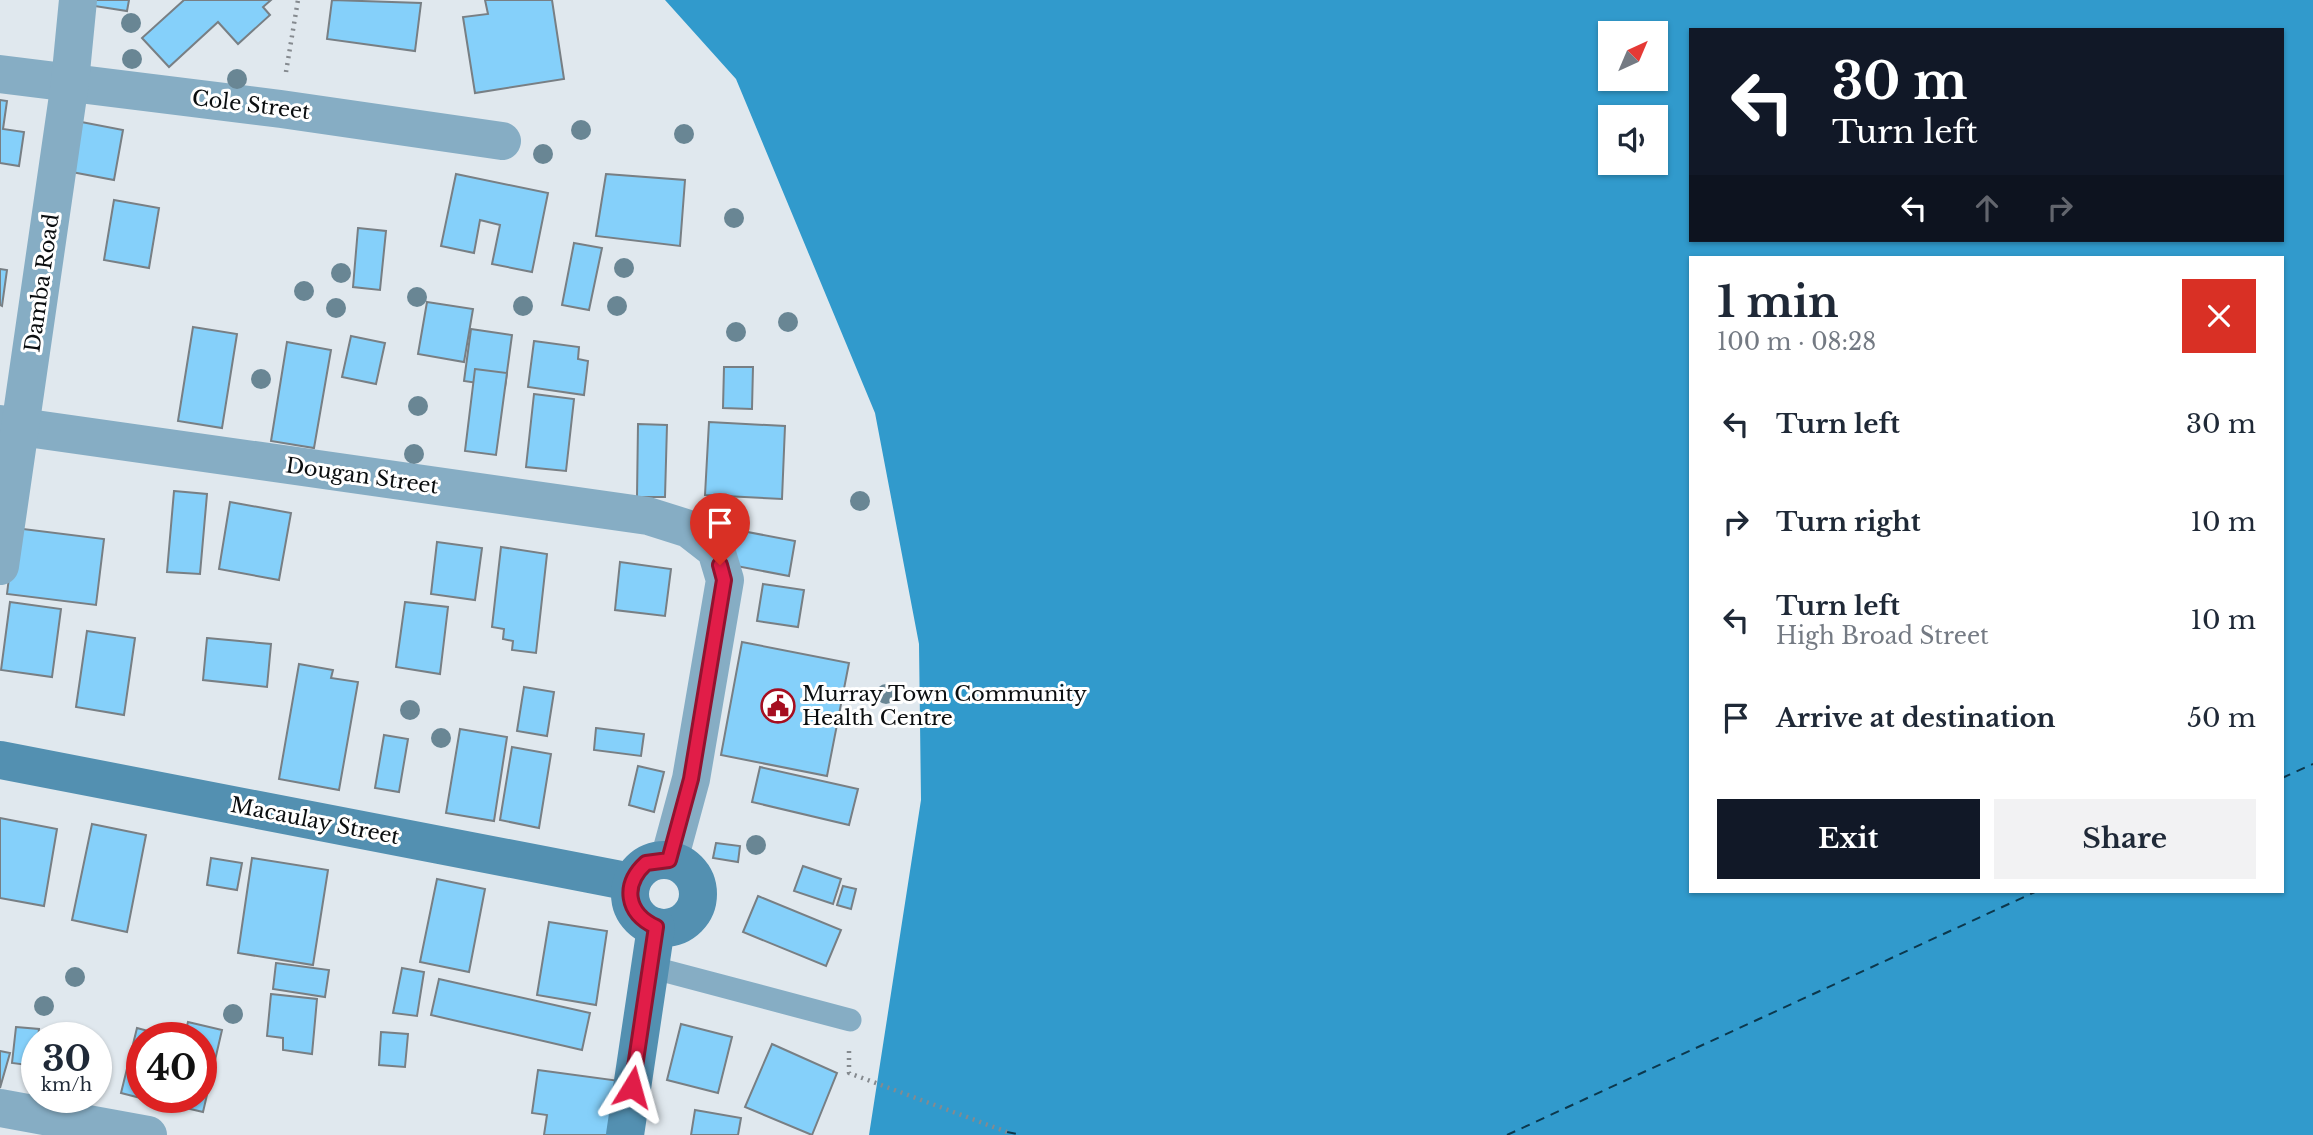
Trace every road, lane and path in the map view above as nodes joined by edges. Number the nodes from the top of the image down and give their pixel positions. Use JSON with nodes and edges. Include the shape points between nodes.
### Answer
{"nodes":[{"id":1,"x":78,"y":0,"type":"edge"},
{"id":2,"x":298,"y":0,"type":"edge"},
{"id":3,"x":0,"y":74,"type":"edge"},
{"id":4,"x":70,"y":82,"type":"junction"},
{"id":5,"x":281,"y":109,"type":"junction"},
{"id":6,"x":502,"y":141,"type":"dead end"},
{"id":7,"x":11,"y":426,"type":"edge"},
{"id":8,"x":0,"y":566,"type":"edge"},
{"id":9,"x":0,"y":760,"type":"edge"},
{"id":10,"x":669,"y":860,"type":"junction"},
{"id":11,"x":631,"y":882,"type":"junction"},
{"id":12,"x":656,"y":927,"type":"junction"},
{"id":13,"x":650,"y":967,"type":"junction"},
{"id":14,"x":850,"y":1020,"type":"joint"},
{"id":15,"x":0,"y":1108,"type":"edge"},
{"id":16,"x":1007,"y":1132,"type":"dead end"},
{"id":17,"x":148,"y":1135,"type":"edge"},
{"id":18,"x":625,"y":1135,"type":"edge"}],
"edges":[{"from":1,"to":4,"type":"street","name":"Damba Road"},
{"from":2,"to":5,"type":"path"},
{"from":3,"to":4,"type":"street","name":"Cole Street"},
{"from":4,"to":5,"type":"street","name":"Cole Street"},
{"from":4,"to":7,"type":"street","name":"Damba Road"},
{"from":5,"to":6,"type":"street","name":"Cole Street"},
{"from":7,"to":8,"type":"street","name":"Damba Road"},
{"from":7,"to":10,"type":"street","name":"Dougan Street","via":[[649,516],[689,529],[716,550],[724,580],[691,779]]},
{"from":9,"to":11,"type":"street","name":"Macaulay Street"},
{"from":10,"to":11,"type":"street","via":[[646,863]]},
{"from":10,"to":12,"type":"street","via":[[692,874],[698,901],[682,923]]},
{"from":11,"to":12,"type":"street","via":[[634,910]]},
{"from":12,"to":13,"type":"street"},
{"from":13,"to":14,"type":"lane"},
{"from":13,"to":18,"type":"street"},
{"from":14,"to":16,"type":"path","via":[[849,1073]]},
{"from":15,"to":17,"type":"street"}]}
